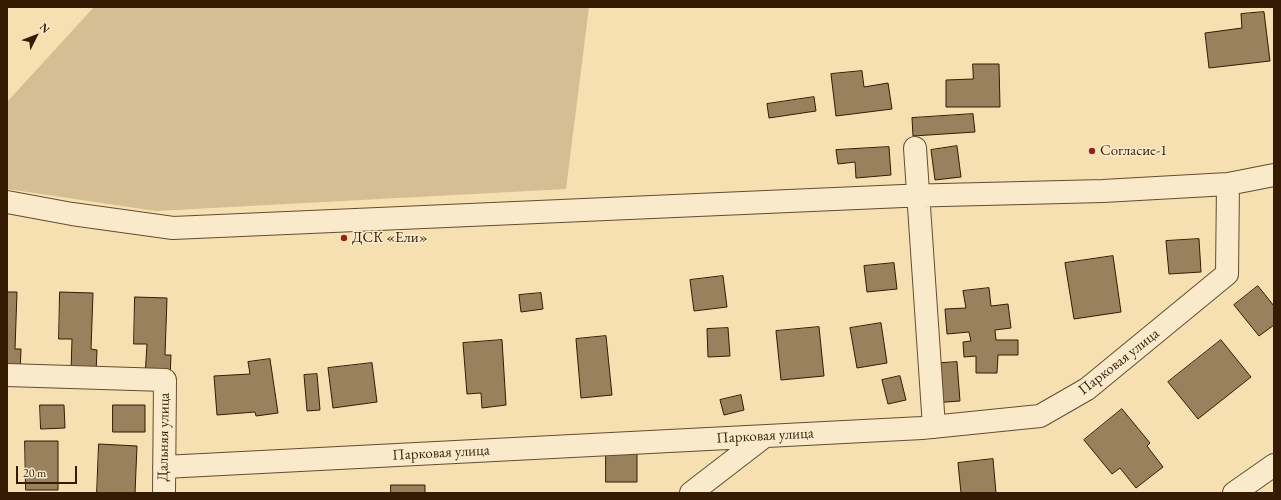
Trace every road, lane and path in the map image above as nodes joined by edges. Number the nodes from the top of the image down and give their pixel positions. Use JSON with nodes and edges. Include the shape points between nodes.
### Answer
{"nodes":[{"id":1,"x":916,"y":148,"type":"dead end"},
{"id":2,"x":1274,"y":175,"type":"edge"},
{"id":3,"x":1228,"y":184,"type":"junction"},
{"id":4,"x":919,"y":196,"type":"junction"},
{"id":5,"x":7,"y":202,"type":"edge"},
{"id":6,"x":7,"y":375,"type":"edge"},
{"id":7,"x":934,"y":427,"type":"junction"},
{"id":8,"x":765,"y":436,"type":"junction"},
{"id":9,"x":1274,"y":465,"type":"edge"},
{"id":10,"x":164,"y":468,"type":"junction"},
{"id":11,"x":164,"y":493,"type":"edge"},
{"id":12,"x":690,"y":493,"type":"edge"},
{"id":13,"x":1234,"y":493,"type":"edge"}],
"edges":[{"from":1,"to":4,"type":"street"},
{"from":2,"to":3,"type":"street"},
{"from":3,"to":4,"type":"street","via":[[1103,191]]},
{"from":3,"to":7,"type":"street","name":"Парковая улица","via":[[1227,274],[1088,389],[1040,416]]},
{"from":4,"to":5,"type":"street","via":[[173,228]]},
{"from":4,"to":7,"type":"street"},
{"from":6,"to":10,"type":"street","name":"Дальняя улица","via":[[165,380]]},
{"from":7,"to":8,"type":"street","name":"Парковая улица"},
{"from":8,"to":10,"type":"street","name":"Парковая улица"},
{"from":8,"to":12,"type":"street"},
{"from":9,"to":13,"type":"street"},
{"from":10,"to":11,"type":"street","name":"Дальняя улица"}]}
